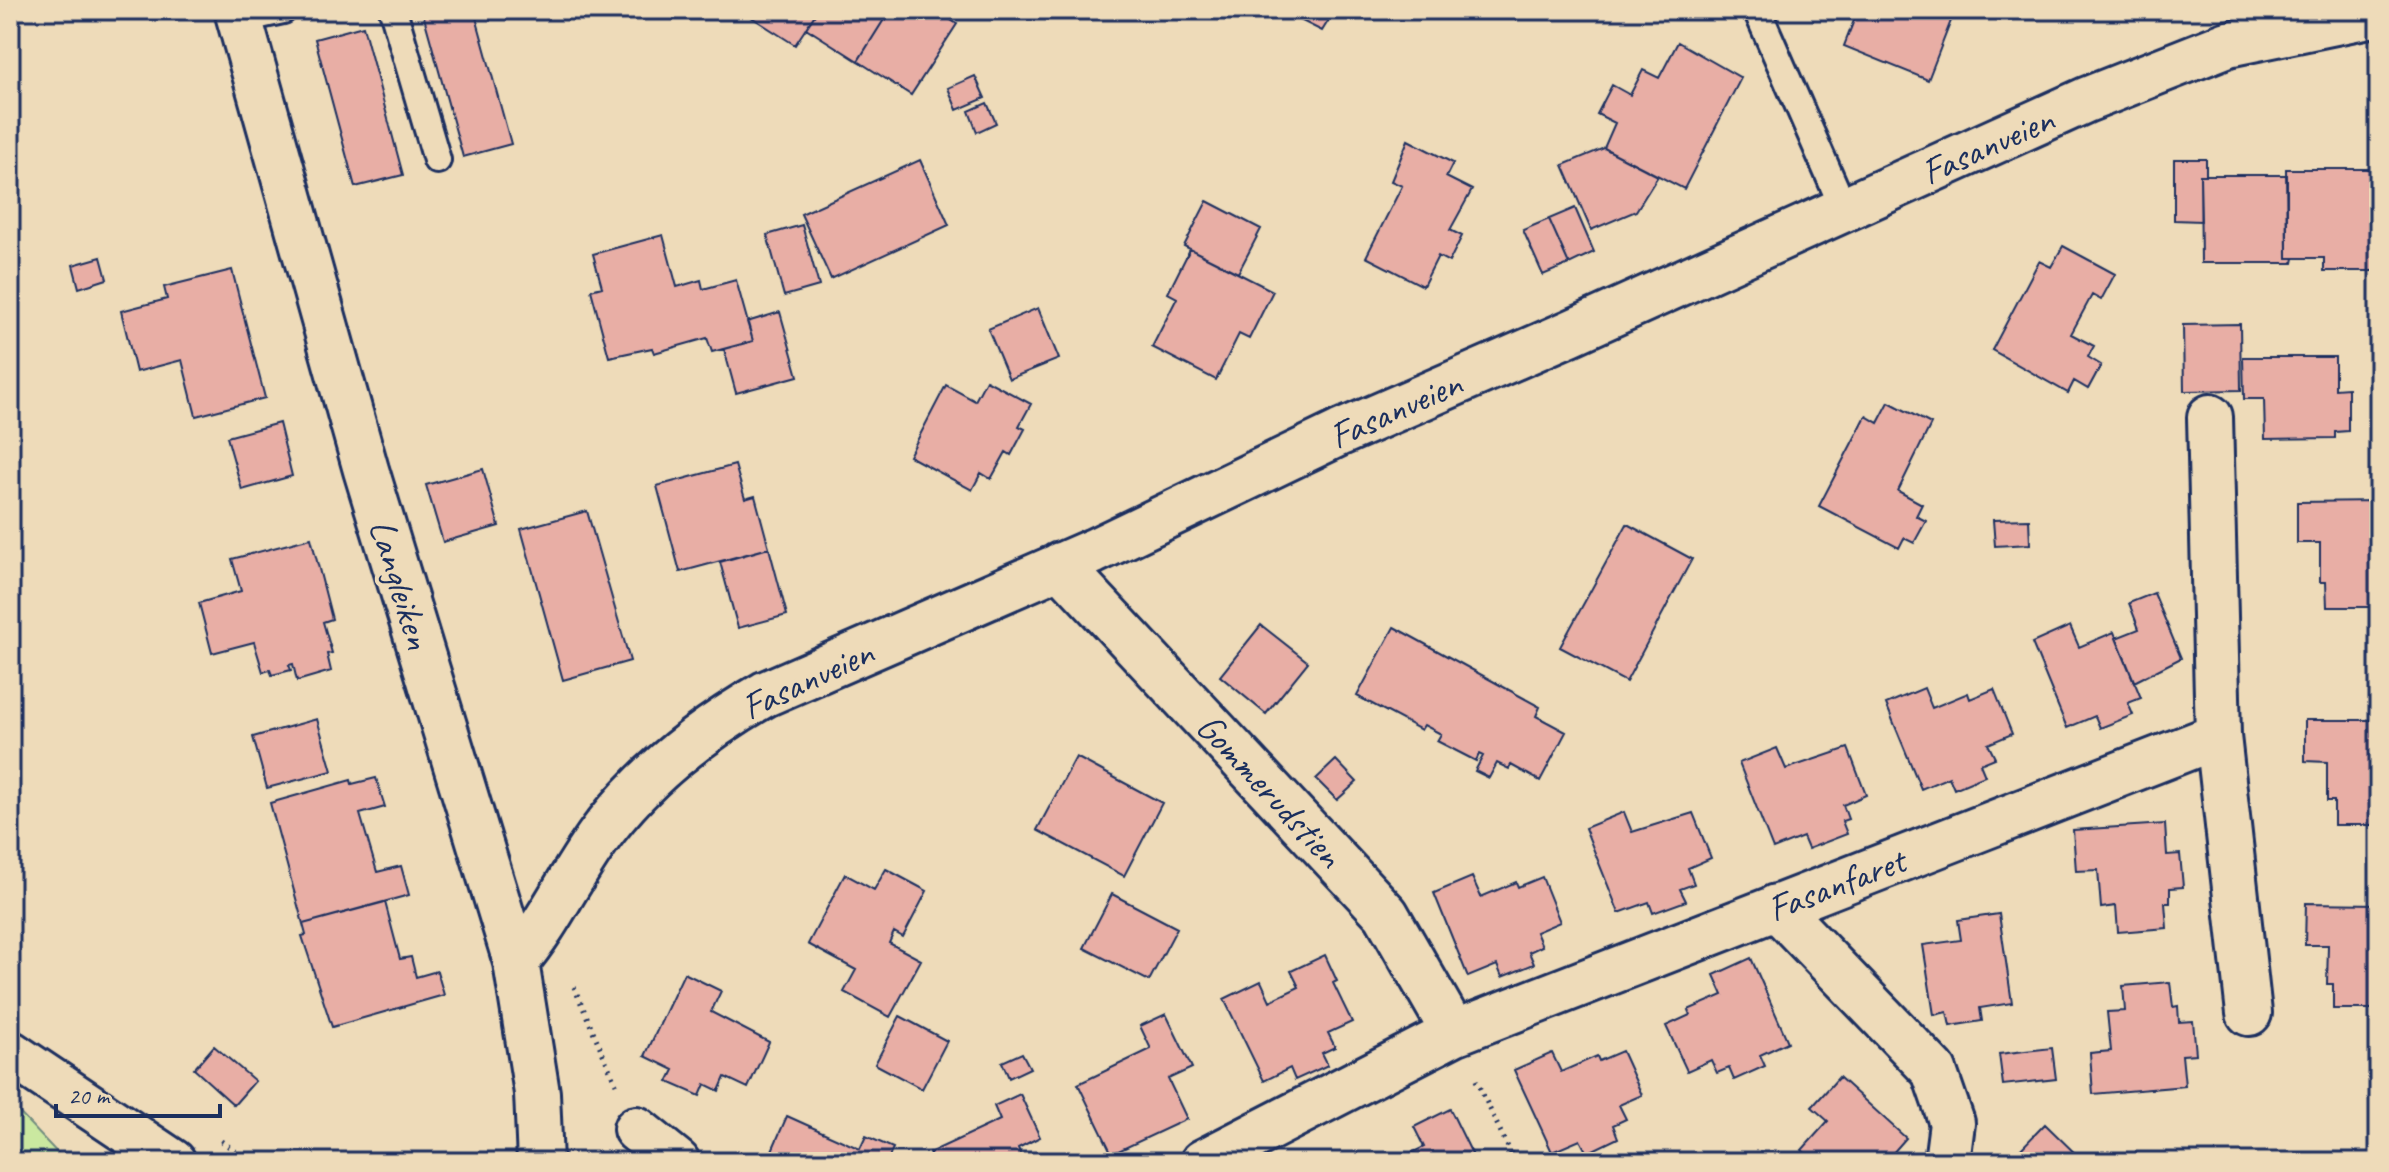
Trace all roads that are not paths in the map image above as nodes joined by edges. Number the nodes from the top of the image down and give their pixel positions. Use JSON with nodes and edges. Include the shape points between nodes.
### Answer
{"nodes":[{"id":1,"x":283,"y":10,"type":"edge"},
{"id":2,"x":393,"y":10,"type":"edge"},
{"id":3,"x":1757,"y":10,"type":"edge"},
{"id":4,"x":2379,"y":13,"type":"edge"},
{"id":5,"x":239,"y":14,"type":"edge"},
{"id":6,"x":437,"y":160,"type":"dead end"},
{"id":7,"x":1844,"y":209,"type":"junction"},
{"id":8,"x":2210,"y":417,"type":"dead end"},
{"id":9,"x":1060,"y":565,"type":"junction"},
{"id":10,"x":2218,"y":736,"type":"junction"},
{"id":11,"x":1776,"y":907,"type":"junction"},
{"id":12,"x":527,"y":950,"type":"junction"},
{"id":13,"x":2249,"y":1013,"type":"dead end"},
{"id":14,"x":1454,"y":1033,"type":"junction"},
{"id":15,"x":10,"y":1053,"type":"edge"},
{"id":16,"x":636,"y":1129,"type":"road end"},
{"id":17,"x":173,"y":1162,"type":"edge"},
{"id":18,"x":540,"y":1162,"type":"edge"},
{"id":19,"x":677,"y":1162,"type":"edge"},
{"id":20,"x":1203,"y":1162,"type":"edge"},
{"id":21,"x":1947,"y":1162,"type":"edge"}],
"edges":[{"from":1,"to":5,"type":"lane"},
{"from":2,"to":6,"type":"lane"},
{"from":3,"to":7,"type":"lane"},
{"from":4,"to":7,"type":"street","name":"Fasanveien","via":[[2228,44],[2086,100]]},
{"from":5,"to":12,"type":"street","name":"Langleiken","via":[[366,470]]},
{"from":7,"to":9,"type":"street","name":"Fasanveien","via":[[1340,433]]},
{"from":8,"to":10,"type":"street"},
{"from":9,"to":12,"type":"street","name":"Fasanveien","via":[[765,694],[714,723],[655,773],[605,828]]},
{"from":9,"to":14,"type":"street","name":"Gommerudstien","via":[[1386,914]]},
{"from":10,"to":11,"type":"street","name":"Fasanfaret"},
{"from":10,"to":13,"type":"street"},
{"from":11,"to":14,"type":"street","name":"Fasanfaret"},
{"from":11,"to":21,"type":"street","via":[[1934,1071],[1952,1123]]},
{"from":12,"to":18,"type":"street","name":"Langleiken"},
{"from":14,"to":20,"type":"street","name":"Fasanfaret"},
{"from":15,"to":17,"type":"street"},
{"from":16,"to":19,"type":"street"}]}
